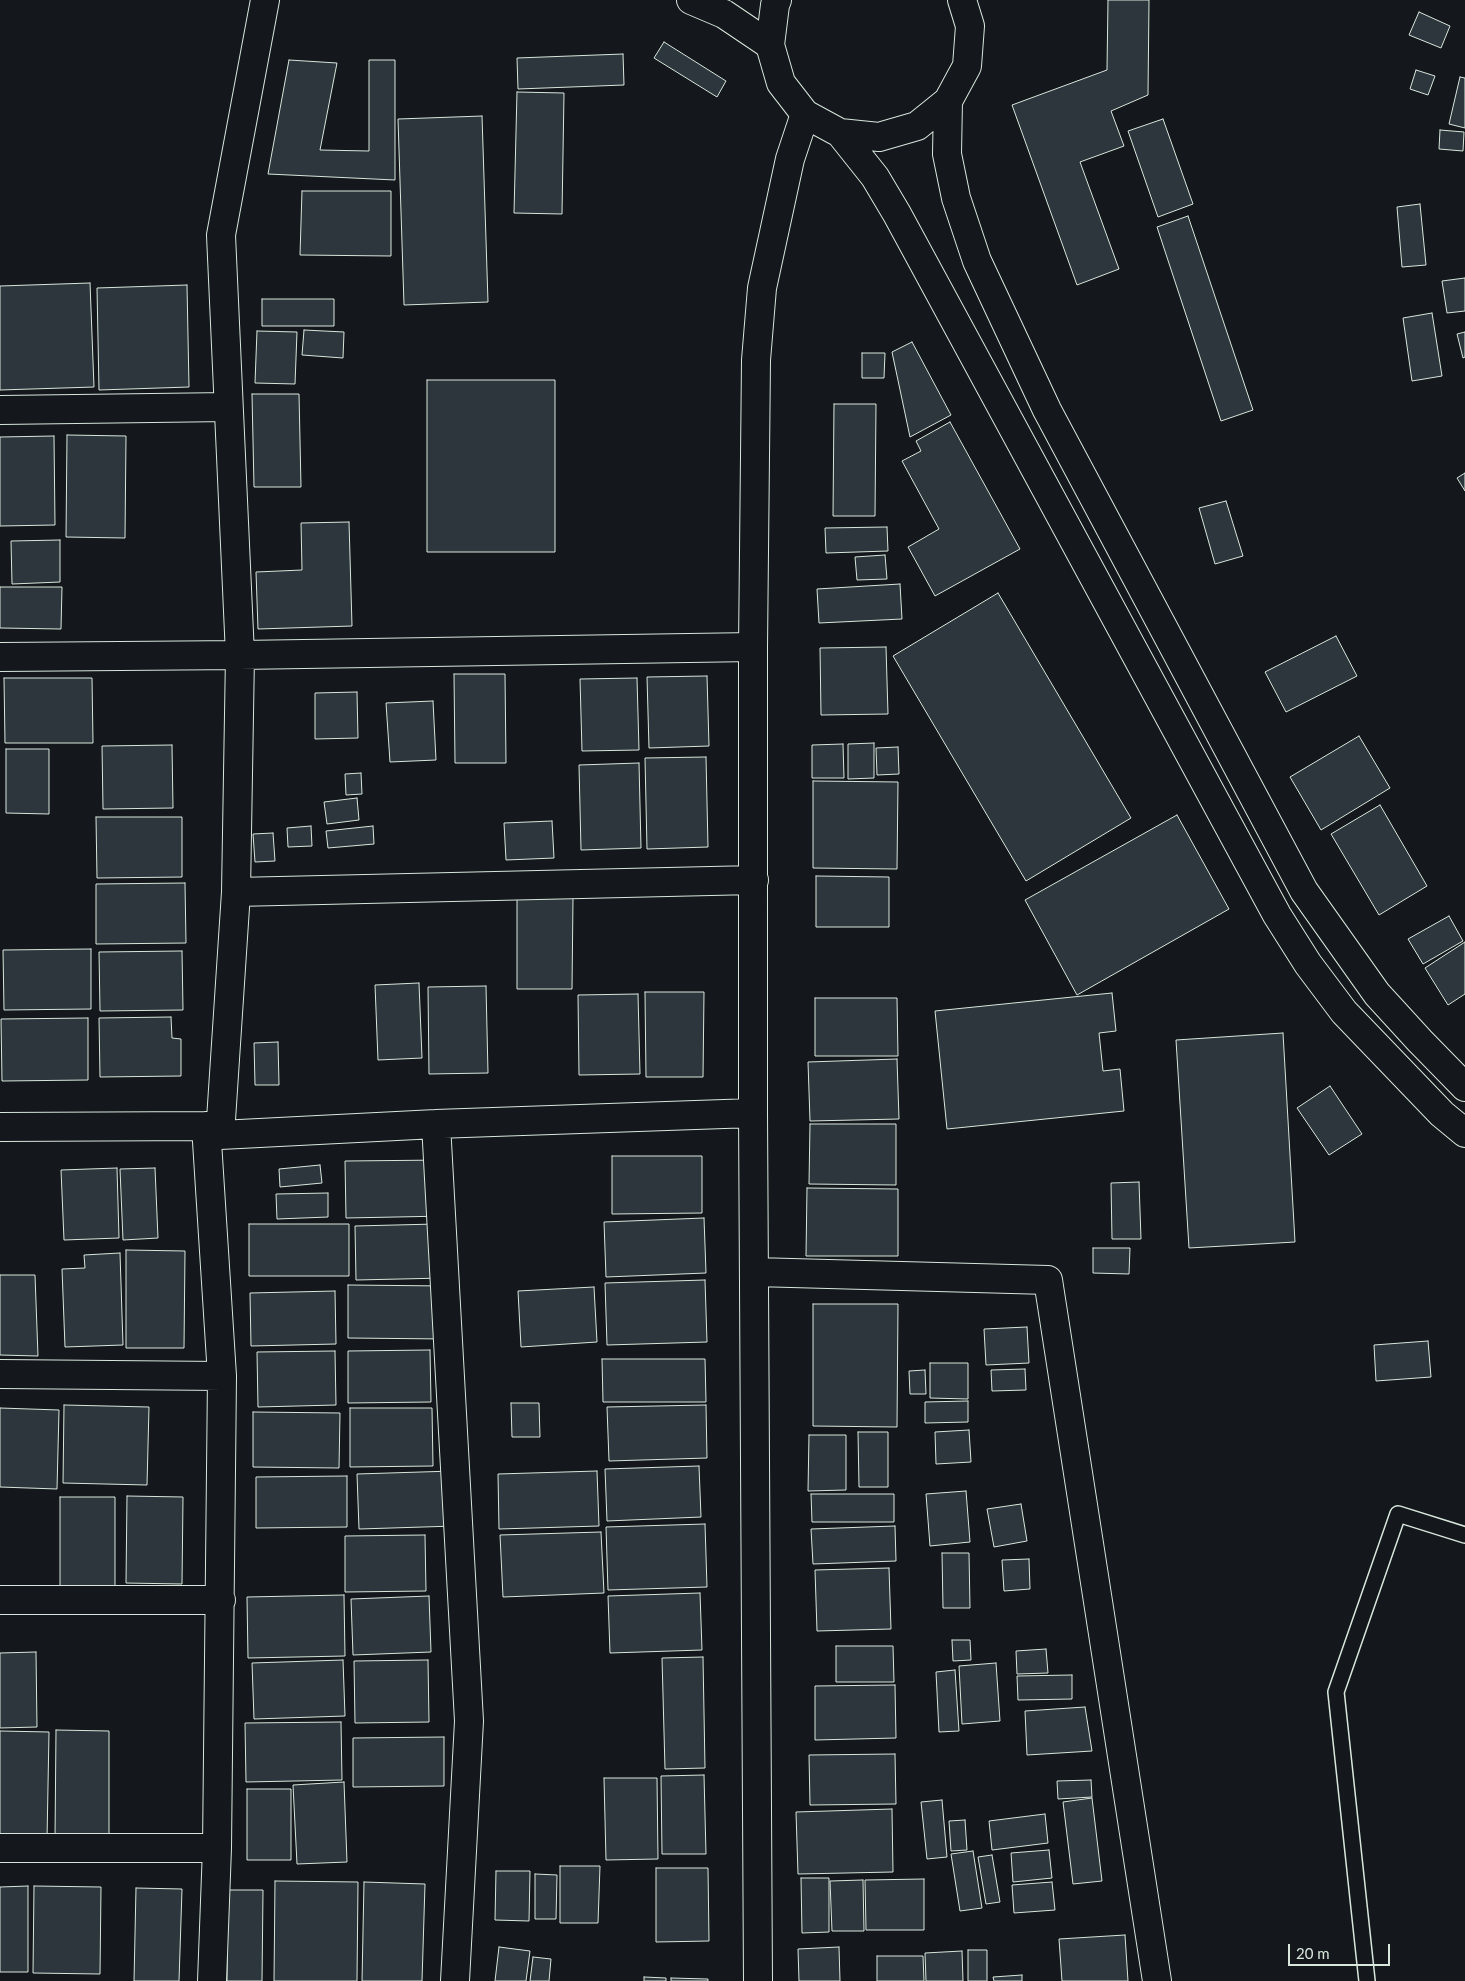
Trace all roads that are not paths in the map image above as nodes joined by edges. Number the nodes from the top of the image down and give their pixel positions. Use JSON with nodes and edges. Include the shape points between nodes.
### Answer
{"nodes":[{"id":1,"x":265,"y":0,"type":"edge"},
{"id":2,"x":691,"y":0,"type":"edge"},
{"id":3,"x":778,"y":0,"type":"edge"},
{"id":4,"x":962,"y":0,"type":"edge"},
{"id":5,"x":976,"y":0,"type":"edge"},
{"id":6,"x":970,"y":26,"type":"junction"},
{"id":7,"x":770,"y":45,"type":"junction"},
{"id":8,"x":948,"y":101,"type":"junction"},
{"id":9,"x":806,"y":114,"type":"junction"},
{"id":10,"x":840,"y":133,"type":"junction"},
{"id":11,"x":228,"y":406,"type":"junction"},
{"id":12,"x":0,"y":410,"type":"edge"},
{"id":13,"x":753,"y":647,"type":"junction"},
{"id":14,"x":240,"y":656,"type":"junction"},
{"id":15,"x":0,"y":657,"type":"edge"},
{"id":16,"x":754,"y":880,"type":"junction"},
{"id":17,"x":236,"y":892,"type":"junction"},
{"id":18,"x":1465,"y":1087,"type":"edge"},
{"id":19,"x":753,"y":1113,"type":"junction"},
{"id":20,"x":436,"y":1124,"type":"junction"},
{"id":21,"x":0,"y":1127,"type":"edge"},
{"id":22,"x":213,"y":1130,"type":"junction"},
{"id":23,"x":1465,"y":1133,"type":"edge"},
{"id":24,"x":755,"y":1272,"type":"junction"},
{"id":25,"x":0,"y":1374,"type":"edge"},
{"id":26,"x":222,"y":1376,"type":"junction"},
{"id":27,"x":1465,"y":1535,"type":"edge"},
{"id":28,"x":0,"y":1600,"type":"edge"},
{"id":29,"x":221,"y":1600,"type":"junction"},
{"id":30,"x":0,"y":1848,"type":"edge"},
{"id":31,"x":218,"y":1848,"type":"junction"},
{"id":32,"x":212,"y":1981,"type":"edge"},
{"id":33,"x":455,"y":1981,"type":"edge"},
{"id":34,"x":758,"y":1981,"type":"edge"},
{"id":35,"x":1157,"y":1981,"type":"edge"},
{"id":36,"x":1367,"y":1981,"type":"edge"}],
"edges":[{"from":1,"to":11,"type":"street","via":[[221,235]]},
{"from":2,"to":7,"type":"street","via":[[724,14]]},
{"from":3,"to":7,"type":"street","via":[[774,5]]},
{"from":4,"to":6,"type":"street"},
{"from":5,"to":6,"type":"street"},
{"from":6,"to":8,"type":"street","via":[[967,66]]},
{"from":7,"to":9,"type":"street","via":[[781,83]]},
{"from":8,"to":10,"type":"street","via":[[917,126],[879,137]]},
{"from":8,"to":18,"type":"street","via":[[947,154],[956,198],[977,261],[1047,410],[1304,891],[1377,994]]},
{"from":9,"to":10,"type":"street"},
{"from":9,"to":13,"type":"street","via":[[790,160],[762,288],[756,360]]},
{"from":10,"to":23,"type":"street","via":[[875,177],[901,222],[1276,915],[1344,1012],[1442,1114]]},
{"from":11,"to":12,"type":"street"},
{"from":11,"to":14,"type":"street"},
{"from":13,"to":14,"type":"street"},
{"from":13,"to":16,"type":"street"},
{"from":14,"to":15,"type":"street"},
{"from":14,"to":17,"type":"street"},
{"from":16,"to":17,"type":"street"},
{"from":16,"to":19,"type":"street"},
{"from":17,"to":22,"type":"street"},
{"from":19,"to":20,"type":"street"},
{"from":19,"to":24,"type":"street"},
{"from":20,"to":22,"type":"street"},
{"from":20,"to":33,"type":"street","via":[[469,1721]]},
{"from":21,"to":22,"type":"street"},
{"from":22,"to":26,"type":"street"},
{"from":24,"to":34,"type":"street"},
{"from":24,"to":35,"type":"street","via":[[1048,1280]]},
{"from":25,"to":26,"type":"street"},
{"from":26,"to":29,"type":"street"},
{"from":27,"to":36,"type":"lane","via":[[1398,1514],[1336,1692]]},
{"from":28,"to":29,"type":"street"},
{"from":29,"to":31,"type":"street"},
{"from":30,"to":31,"type":"street"},
{"from":31,"to":32,"type":"street"}]}
